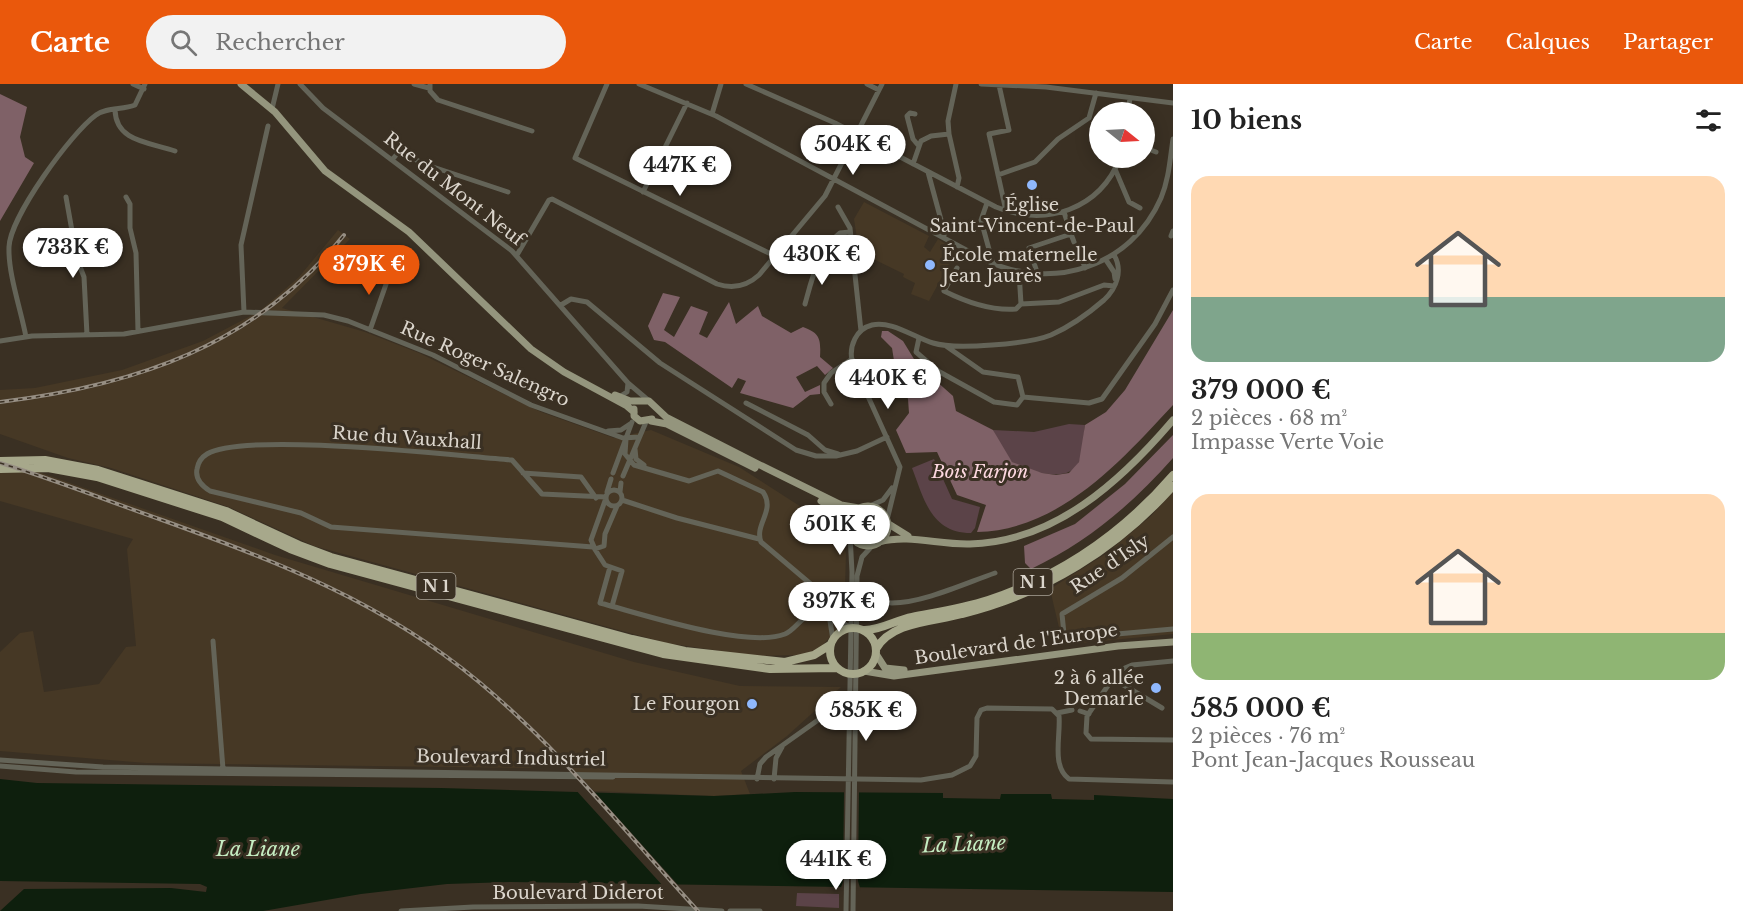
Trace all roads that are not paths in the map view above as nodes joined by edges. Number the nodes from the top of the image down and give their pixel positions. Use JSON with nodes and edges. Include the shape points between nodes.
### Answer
{"nodes":[{"id":1,"x":134,"y":84,"type":"edge"},
{"id":2,"x":241,"y":84,"type":"edge"},
{"id":3,"x":278,"y":84,"type":"edge"},
{"id":4,"x":300,"y":84,"type":"edge"},
{"id":5,"x":414,"y":84,"type":"edge"},
{"id":6,"x":607,"y":84,"type":"edge"},
{"id":7,"x":639,"y":84,"type":"edge"},
{"id":8,"x":721,"y":84,"type":"edge"},
{"id":9,"x":746,"y":84,"type":"edge"},
{"id":10,"x":867,"y":84,"type":"edge"},
{"id":11,"x":956,"y":84,"type":"edge"},
{"id":12,"x":981,"y":84,"type":"edge"},
{"id":13,"x":999,"y":85,"type":"edge"},
{"id":14,"x":430,"y":86,"type":"edge"},
{"id":15,"x":145,"y":87,"type":"edge"},
{"id":16,"x":761,"y":87,"type":"edge"},
{"id":17,"x":880,"y":87,"type":"edge"},
{"id":18,"x":1095,"y":93,"type":"junction"},
{"id":19,"x":1130,"y":98,"type":"junction"},
{"id":20,"x":1129,"y":102,"type":"edge"},
{"id":21,"x":687,"y":103,"type":"junction"},
{"id":22,"x":1173,"y":103,"type":"edge"},
{"id":23,"x":272,"y":109,"type":"junction"},
{"id":24,"x":115,"y":110,"type":"junction"},
{"id":25,"x":712,"y":114,"type":"junction"},
{"id":26,"x":915,"y":114,"type":"dead end"},
{"id":27,"x":268,"y":126,"type":"dead end"},
{"id":28,"x":532,"y":131,"type":"dead end"},
{"id":29,"x":856,"y":134,"type":"junction"},
{"id":30,"x":949,"y":134,"type":"junction"},
{"id":31,"x":1173,"y":139,"type":"edge"},
{"id":32,"x":918,"y":145,"type":"junction"},
{"id":33,"x":166,"y":156,"type":"dead end"},
{"id":34,"x":392,"y":160,"type":"junction"},
{"id":35,"x":913,"y":164,"type":"junction"},
{"id":36,"x":1115,"y":169,"type":"joint"},
{"id":37,"x":928,"y":171,"type":"junction"},
{"id":38,"x":998,"y":175,"type":"junction"},
{"id":39,"x":834,"y":179,"type":"junction"},
{"id":40,"x":957,"y":187,"type":"junction"},
{"id":41,"x":508,"y":192,"type":"dead end"},
{"id":42,"x":643,"y":192,"type":"junction"},
{"id":43,"x":66,"y":196,"type":"dead end"},
{"id":44,"x":126,"y":197,"type":"dead end"},
{"id":45,"x":987,"y":203,"type":"junction"},
{"id":46,"x":838,"y":207,"type":"dead end"},
{"id":47,"x":1140,"y":208,"type":"dead end"},
{"id":48,"x":1006,"y":211,"type":"junction"},
{"id":49,"x":1064,"y":212,"type":"junction"},
{"id":50,"x":850,"y":232,"type":"junction"},
{"id":51,"x":1071,"y":234,"type":"junction"},
{"id":52,"x":944,"y":238,"type":"junction"},
{"id":53,"x":1074,"y":242,"type":"dead end"},
{"id":54,"x":1078,"y":248,"type":"dead end"},
{"id":55,"x":517,"y":255,"type":"junction"},
{"id":56,"x":1114,"y":255,"type":"junction"},
{"id":57,"x":775,"y":256,"type":"junction"},
{"id":58,"x":1106,"y":260,"type":"junction"},
{"id":59,"x":993,"y":264,"type":"junction"},
{"id":60,"x":957,"y":268,"type":"dead end"},
{"id":61,"x":1084,"y":268,"type":"junction"},
{"id":62,"x":391,"y":270,"type":"dead end"},
{"id":63,"x":1019,"y":272,"type":"junction"},
{"id":64,"x":1038,"y":275,"type":"junction"},
{"id":65,"x":1114,"y":286,"type":"junction"},
{"id":66,"x":1173,"y":290,"type":"edge"},
{"id":67,"x":805,"y":304,"type":"dead end"},
{"id":68,"x":1021,"y":304,"type":"junction"},
{"id":69,"x":561,"y":305,"type":"junction"},
{"id":70,"x":244,"y":312,"type":"junction"},
{"id":71,"x":370,"y":330,"type":"junction"},
{"id":72,"x":138,"y":331,"type":"junction"},
{"id":73,"x":861,"y":331,"type":"junction"},
{"id":74,"x":87,"y":335,"type":"junction"},
{"id":75,"x":27,"y":337,"type":"junction"},
{"id":76,"x":919,"y":338,"type":"junction"},
{"id":77,"x":0,"y":341,"type":"edge"},
{"id":78,"x":946,"y":346,"type":"junction"},
{"id":79,"x":852,"y":359,"type":"junction"},
{"id":80,"x":582,"y":382,"type":"junction"},
{"id":81,"x":628,"y":383,"type":"junction"},
{"id":82,"x":619,"y":397,"type":"junction"},
{"id":83,"x":1023,"y":397,"type":"junction"},
{"id":84,"x":648,"y":401,"type":"junction"},
{"id":85,"x":746,"y":404,"type":"dead end"},
{"id":86,"x":831,"y":404,"type":"dead end"},
{"id":87,"x":656,"y":409,"type":"junction"},
{"id":88,"x":635,"y":410,"type":"junction"},
{"id":89,"x":1173,"y":420,"type":"edge"},
{"id":90,"x":649,"y":421,"type":"junction"},
{"id":91,"x":604,"y":430,"type":"junction"},
{"id":92,"x":639,"y":437,"type":"junction"},
{"id":93,"x":887,"y":437,"type":"junction"},
{"id":94,"x":626,"y":439,"type":"junction"},
{"id":95,"x":636,"y":445,"type":"junction"},
{"id":96,"x":842,"y":455,"type":"junction"},
{"id":97,"x":629,"y":461,"type":"junction"},
{"id":98,"x":0,"y":462,"type":"edge"},
{"id":99,"x":61,"y":466,"type":"junction"},
{"id":100,"x":0,"y":470,"type":"edge"},
{"id":101,"x":654,"y":470,"type":"junction"},
{"id":102,"x":523,"y":473,"type":"junction"},
{"id":103,"x":1173,"y":475,"type":"edge"},
{"id":104,"x":898,"y":479,"type":"junction"},
{"id":105,"x":1173,"y":486,"type":"edge"},
{"id":106,"x":620,"y":492,"type":"junction"},
{"id":107,"x":606,"y":496,"type":"junction"},
{"id":108,"x":596,"y":498,"type":"junction"},
{"id":109,"x":622,"y":500,"type":"junction"},
{"id":110,"x":616,"y":506,"type":"junction"},
{"id":111,"x":870,"y":506,"type":"junction"},
{"id":112,"x":859,"y":508,"type":"junction"},
{"id":113,"x":887,"y":521,"type":"junction"},
{"id":114,"x":848,"y":525,"type":"junction"},
{"id":115,"x":850,"y":535,"type":"junction"},
{"id":116,"x":1173,"y":537,"type":"edge"},
{"id":117,"x":759,"y":539,"type":"junction"},
{"id":118,"x":919,"y":539,"type":"junction"},
{"id":119,"x":876,"y":544,"type":"junction"},
{"id":120,"x":594,"y":548,"type":"junction"},
{"id":121,"x":609,"y":567,"type":"junction"},
{"id":122,"x":995,"y":573,"type":"dead end"},
{"id":123,"x":854,"y":576,"type":"junction"},
{"id":124,"x":815,"y":587,"type":"junction"},
{"id":125,"x":828,"y":603,"type":"junction"},
{"id":126,"x":612,"y":606,"type":"junction"},
{"id":127,"x":851,"y":628,"type":"junction"},
{"id":128,"x":1173,"y":629,"type":"edge"},
{"id":129,"x":863,"y":630,"type":"junction"},
{"id":130,"x":1173,"y":640,"type":"edge"},
{"id":131,"x":213,"y":641,"type":"dead end"},
{"id":132,"x":831,"y":643,"type":"junction"},
{"id":133,"x":876,"y":651,"type":"junction"},
{"id":134,"x":1173,"y":661,"type":"edge"},
{"id":135,"x":837,"y":668,"type":"junction"},
{"id":136,"x":864,"y":671,"type":"junction"},
{"id":137,"x":1112,"y":678,"type":"junction"},
{"id":138,"x":850,"y":690,"type":"junction"},
{"id":139,"x":1162,"y":708,"type":"dead end"},
{"id":140,"x":1072,"y":710,"type":"dead end"},
{"id":141,"x":1080,"y":711,"type":"dead end"},
{"id":142,"x":1057,"y":713,"type":"junction"},
{"id":143,"x":1089,"y":714,"type":"junction"},
{"id":144,"x":821,"y":719,"type":"junction"},
{"id":145,"x":850,"y":727,"type":"junction"},
{"id":146,"x":1173,"y":740,"type":"edge"},
{"id":147,"x":786,"y":744,"type":"junction"},
{"id":148,"x":0,"y":760,"type":"edge"},
{"id":149,"x":0,"y":766,"type":"edge"},
{"id":150,"x":223,"y":771,"type":"junction"},
{"id":151,"x":757,"y":779,"type":"junction"},
{"id":152,"x":774,"y":779,"type":"junction"},
{"id":153,"x":1173,"y":782,"type":"edge"},
{"id":154,"x":638,"y":909,"type":"edge"},
{"id":155,"x":401,"y":911,"type":"edge"},
{"id":156,"x":722,"y":911,"type":"edge"},
{"id":157,"x":730,"y":911,"type":"edge"},
{"id":158,"x":760,"y":911,"type":"edge"},
{"id":159,"x":846,"y":911,"type":"edge"},
{"id":160,"x":853,"y":911,"type":"edge"}],
"edges":[{"from":1,"to":15,"type":"street"},
{"from":2,"to":23,"type":"main road"},
{"from":3,"to":23,"type":"street"},
{"from":4,"to":34,"type":"street","name":"Rue du Mont Neuf","via":[[320,106]]},
{"from":5,"to":14,"type":"street"},
{"from":6,"to":42,"type":"street","via":[[575,158]]},
{"from":7,"to":21,"type":"street"},
{"from":8,"to":25,"type":"street"},
{"from":9,"to":16,"type":"street"},
{"from":10,"to":17,"type":"street"},
{"from":11,"to":30,"type":"street","via":[[947,124]]},
{"from":12,"to":13,"type":"street"},
{"from":13,"to":18,"type":"street"},
{"from":13,"to":38,"type":"street","via":[[1009,130],[989,134]]},
{"from":14,"to":28,"type":"street","via":[[438,100]]},
{"from":15,"to":24,"type":"street","via":[[135,105]]},
{"from":16,"to":29,"type":"street"},
{"from":17,"to":29,"type":"street"},
{"from":18,"to":19,"type":"street"},
{"from":18,"to":38,"type":"street","via":[[1089,118],[1058,139],[1035,162]]},
{"from":19,"to":20,"type":"street"},
{"from":19,"to":22,"type":"street"},
{"from":21,"to":25,"type":"street"},
{"from":21,"to":42,"type":"street"},
{"from":23,"to":80,"type":"main road","via":[[329,175],[409,232],[535,352]]},
{"from":24,"to":33,"type":"street","via":[[122,132],[172,150]]},
{"from":24,"to":75,"type":"street","via":[[96,115],[68,143],[12,233],[10,256]]},
{"from":25,"to":39,"type":"street"},
{"from":26,"to":32,"type":"street","via":[[907,116]]},
{"from":27,"to":70,"type":"street","via":[[242,245]]},
{"from":29,"to":35,"type":"street"},
{"from":29,"to":39,"type":"street"},
{"from":30,"to":32,"type":"street","via":[[928,137]]},
{"from":30,"to":40,"type":"street","via":[[959,178]]},
{"from":31,"to":56,"type":"street","via":[[1167,180],[1155,209],[1136,236]]},
{"from":32,"to":35,"type":"street"},
{"from":34,"to":41,"type":"street","via":[[403,153]]},
{"from":34,"to":55,"type":"street","name":"Rue du Mont Neuf"},
{"from":35,"to":37,"type":"street"},
{"from":36,"to":47,"type":"street","via":[[1129,202]]},
{"from":36,"to":49,"type":"street","via":[[1091,198]]},
{"from":37,"to":40,"type":"street"},
{"from":37,"to":52,"type":"street"},
{"from":38,"to":48,"type":"street"},
{"from":39,"to":52,"type":"street"},
{"from":39,"to":57,"type":"street"},
{"from":40,"to":45,"type":"street"},
{"from":42,"to":57,"type":"street"},
{"from":43,"to":74,"type":"street","via":[[84,277]]},
{"from":44,"to":72,"type":"street","via":[[136,253]]},
{"from":45,"to":48,"type":"street"},
{"from":45,"to":59,"type":"street","via":[[981,220]]},
{"from":46,"to":50,"type":"street"},
{"from":48,"to":49,"type":"street","via":[[1036,217]]},
{"from":49,"to":51,"type":"street"},
{"from":50,"to":67,"type":"street","via":[[840,233],[825,250],[814,271]]},
{"from":50,"to":73,"type":"street"},
{"from":51,"to":53,"type":"street"},
{"from":51,"to":64,"type":"street","via":[[1029,248]]},
{"from":52,"to":59,"type":"street"},
{"from":54,"to":61,"type":"street"},
{"from":55,"to":57,"type":"street","via":[[552,199],[723,286],[752,281]]},
{"from":55,"to":69,"type":"street","name":"Rue du Mont Neuf"},
{"from":56,"to":58,"type":"street"},
{"from":56,"to":65,"type":"street","via":[[1119,270]]},
{"from":58,"to":61,"type":"street"},
{"from":58,"to":65,"type":"street","via":[[1114,272]]},
{"from":59,"to":63,"type":"street"},
{"from":60,"to":68,"type":"street","via":[[944,291],[965,301],[1000,309],[1016,309]]},
{"from":61,"to":64,"type":"street"},
{"from":62,"to":71,"type":"street"},
{"from":63,"to":64,"type":"street"},
{"from":63,"to":68,"type":"street"},
{"from":65,"to":68,"type":"street","via":[[1104,285],[1059,302]]},
{"from":65,"to":78,"type":"street","via":[[1100,303],[1051,335]]},
{"from":66,"to":83,"type":"street","via":[[1155,324],[1102,399],[1089,404]]},
{"from":69,"to":81,"type":"street","name":"Rue du Mont Neuf"},
{"from":69,"to":96,"type":"street","via":[[571,299],[587,303],[660,363],[789,447],[816,456]]},
{"from":70,"to":71,"type":"street","name":"Rue Roger Salengro","via":[[324,315]]},
{"from":70,"to":72,"type":"street","name":"Rue Roger Salengro"},
{"from":71,"to":91,"type":"street","name":"Rue Roger Salengro","via":[[442,359],[528,404]]},
{"from":72,"to":74,"type":"street","name":"Rue Roger Salengro"},
{"from":73,"to":76,"type":"street","via":[[883,324]]},
{"from":73,"to":79,"type":"street","via":[[853,344]]},
{"from":74,"to":75,"type":"street","name":"Rue Roger Salengro"},
{"from":75,"to":77,"type":"street","name":"Rue Roger Salengro"},
{"from":76,"to":78,"type":"street"},
{"from":76,"to":83,"type":"street","via":[[917,354],[943,375],[1000,404],[1017,405]]},
{"from":78,"to":83,"type":"street","via":[[983,372],[1018,377]]},
{"from":79,"to":86,"type":"street","via":[[831,373],[824,383]]},
{"from":79,"to":93,"type":"street"},
{"from":80,"to":82,"type":"main road"},
{"from":80,"to":88,"type":"main road"},
{"from":81,"to":82,"type":"street","via":[[626,393]]},
{"from":81,"to":84,"type":"street","name":"Rue du Mont Neuf"},
{"from":81,"to":88,"type":"street","name":"Rue du Mont Neuf"},
{"from":82,"to":88,"type":"main road"},
{"from":84,"to":87,"type":"main road"},
{"from":84,"to":88,"type":"main road"},
{"from":85,"to":96,"type":"street","via":[[808,435],[825,450]]},
{"from":87,"to":90,"type":"main road"},
{"from":87,"to":112,"type":"main road","via":[[832,501]]},
{"from":88,"to":90,"type":"main road","via":[[639,421]]},
{"from":88,"to":91,"type":"street","via":[[619,431]]},
{"from":88,"to":94,"type":"street"},
{"from":89,"to":118,"type":"main road","via":[[1117,478],[1054,522],[1018,536],[984,543]]},
{"from":90,"to":92,"type":"street"},
{"from":90,"to":114,"type":"main road","via":[[667,424],[824,502]]},
{"from":91,"to":94,"type":"street","name":"Rue Roger Salengro"},
{"from":92,"to":94,"type":"street"},
{"from":92,"to":95,"type":"street"},
{"from":93,"to":96,"type":"street"},
{"from":93,"to":104,"type":"street","via":[[900,467]]},
{"from":94,"to":97,"type":"street"},
{"from":94,"to":107,"type":"street"},
{"from":95,"to":97,"type":"street"},
{"from":95,"to":101,"type":"street","via":[[637,460]]},
{"from":97,"to":101,"type":"street"},
{"from":97,"to":106,"type":"street"},
{"from":98,"to":99,"type":"highway","number":"N 1","via":[[29,459]]},
{"from":99,"to":100,"type":"highway","number":"N 1"},
{"from":99,"to":132,"type":"highway","number":"N 1","via":[[107,472],[226,511],[331,557],[652,644],[713,656],[777,662],[805,658]]},
{"from":99,"to":135,"type":"highway","number":"N 1","via":[[216,515],[330,564],[638,648],[749,667]]},
{"from":101,"to":117,"type":"street","via":[[689,481],[718,471],[758,490],[768,506]]},
{"from":102,"to":108,"type":"street","name":"Rue du Vauxhall","via":[[542,494]]},
{"from":102,"to":108,"type":"street","via":[[581,477]]},
{"from":102,"to":120,"type":"street","name":"Rue du Vauxhall","via":[[512,460],[274,444],[213,451],[198,465],[197,477],[210,491],[305,514],[331,526]]},
{"from":103,"to":129,"type":"highway","number":"N 1","via":[[1108,537],[1039,579],[978,603]]},
{"from":104,"to":111,"type":"street","via":[[883,500]]},
{"from":104,"to":113,"type":"street"},
{"from":105,"to":133,"type":"highway","number":"N 1","via":[[1118,538],[1054,580],[992,606],[898,630],[883,639]]},
{"from":106,"to":107,"type":"street","via":[[613,490]]},
{"from":106,"to":109,"type":"street"},
{"from":107,"to":108,"type":"street","name":"Rue du Vauxhall"},
{"from":107,"to":110,"type":"street","via":[[609,505]]},
{"from":107,"to":120,"type":"street","via":[[591,540]]},
{"from":109,"to":110,"type":"street"},
{"from":109,"to":117,"type":"street"},
{"from":110,"to":120,"type":"street","via":[[604,546]]},
{"from":111,"to":112,"type":"main road"},
{"from":111,"to":113,"type":"main road","via":[[880,510]]},
{"from":112,"to":114,"type":"main road","via":[[851,514]]},
{"from":113,"to":118,"type":"main road","via":[[900,533]]},
{"from":113,"to":119,"type":"main road","via":[[886,534]]},
{"from":114,"to":115,"type":"main road"},
{"from":115,"to":119,"type":"main road","via":[[860,544]]},
{"from":115,"to":123,"type":"street"},
{"from":116,"to":128,"type":"street","name":"Rue d'Isly","via":[[1122,578],[1062,614],[1064,634],[1072,638]]},
{"from":117,"to":124,"type":"street"},
{"from":118,"to":119,"type":"main road","via":[[899,538]]},
{"from":119,"to":123,"type":"street","via":[[862,557]]},
{"from":120,"to":121,"type":"street"},
{"from":121,"to":126,"type":"street","via":[[600,603]]},
{"from":121,"to":126,"type":"street","via":[[622,571]]},
{"from":122,"to":125,"type":"street","via":[[904,601],[882,602],[844,591]]},
{"from":123,"to":138,"type":"street"},
{"from":123,"to":160,"type":"street"},
{"from":124,"to":125,"type":"street"},
{"from":124,"to":126,"type":"street","via":[[816,603],[809,614],[788,632],[764,637],[736,636]]},
{"from":125,"to":127,"type":"street","via":[[837,619]]},
{"from":125,"to":132,"type":"street"},
{"from":127,"to":129,"type":"highway"},
{"from":127,"to":132,"type":"highway","via":[[840,632]]},
{"from":129,"to":133,"type":"highway","via":[[872,638]]},
{"from":130,"to":133,"type":"main road","name":"Boulevard de l'Europe","via":[[1118,642],[900,671],[885,668]]},
{"from":130,"to":136,"type":"main road","name":"Boulevard de l'Europe","via":[[891,676]]},
{"from":131,"to":150,"type":"street"},
{"from":132,"to":135,"type":"highway","via":[[830,656]]},
{"from":133,"to":136,"type":"highway","via":[[872,664]]},
{"from":134,"to":137,"type":"street","via":[[1132,664]]},
{"from":135,"to":136,"type":"highway","via":[[850,674]]},
{"from":137,"to":139,"type":"street"},
{"from":137,"to":143,"type":"street"},
{"from":138,"to":144,"type":"street","via":[[844,702]]},
{"from":138,"to":145,"type":"street"},
{"from":140,"to":142,"type":"street"},
{"from":141,"to":143,"type":"street"},
{"from":142,"to":152,"type":"street","name":"Boulevard Industriel","via":[[1048,709],[981,710],[974,761],[966,770],[948,776],[909,781]]},
{"from":142,"to":153,"type":"street","via":[[1059,764],[1069,779]]},
{"from":143,"to":146,"type":"street","via":[[1089,739]]},
{"from":144,"to":145,"type":"street","via":[[838,716]]},
{"from":144,"to":147,"type":"street"},
{"from":145,"to":159,"type":"street"},
{"from":147,"to":151,"type":"street","via":[[764,759]]},
{"from":147,"to":152,"type":"street","via":[[776,758]]},
{"from":148,"to":150,"type":"street","name":"Boulevard Industriel"},
{"from":149,"to":150,"type":"street","name":"Boulevard Industriel","via":[[65,772]]},
{"from":150,"to":151,"type":"street","name":"Boulevard Industriel"},
{"from":151,"to":152,"type":"street","name":"Boulevard Industriel"},
{"from":154,"to":155,"type":"street","name":"Boulevard Diderot"},
{"from":154,"to":156,"type":"street","name":"Boulevard Diderot"},
{"from":157,"to":158,"type":"street"}]}
